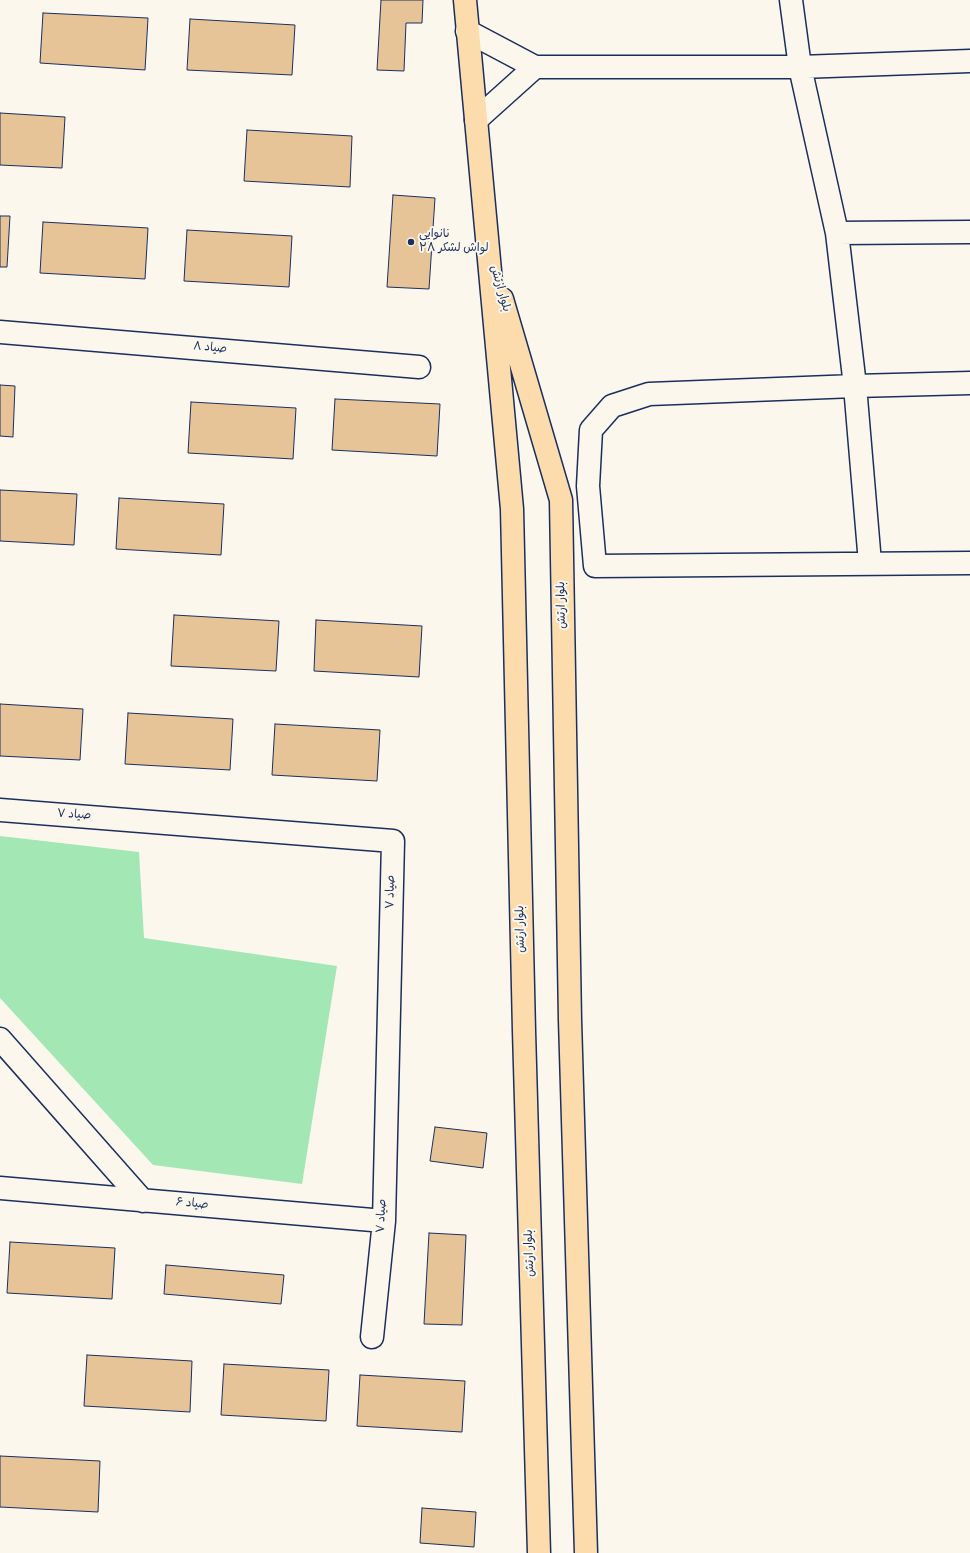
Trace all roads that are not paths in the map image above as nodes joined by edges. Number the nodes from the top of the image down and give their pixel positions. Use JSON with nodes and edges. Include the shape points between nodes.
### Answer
{"nodes":[{"id":1,"x":465,"y":0,"type":"edge"},
{"id":2,"x":791,"y":0,"type":"edge"},
{"id":3,"x":467,"y":31,"type":"junction"},
{"id":4,"x":970,"y":61,"type":"edge"},
{"id":5,"x":536,"y":67,"type":"junction"},
{"id":6,"x":800,"y":67,"type":"junction"},
{"id":7,"x":476,"y":120,"type":"junction"},
{"id":8,"x":970,"y":232,"type":"edge"},
{"id":9,"x":837,"y":233,"type":"junction"},
{"id":10,"x":488,"y":250,"type":"junction"},
{"id":11,"x":0,"y":332,"type":"edge"},
{"id":12,"x":419,"y":367,"type":"dead end"},
{"id":13,"x":970,"y":383,"type":"edge"},
{"id":14,"x":855,"y":386,"type":"junction"},
{"id":15,"x":870,"y":563,"type":"junction"},
{"id":16,"x":970,"y":563,"type":"edge"},
{"id":17,"x":0,"y":810,"type":"edge"},
{"id":18,"x":0,"y":1039,"type":"edge"},
{"id":19,"x":0,"y":1188,"type":"edge"},
{"id":20,"x":143,"y":1201,"type":"junction"},
{"id":21,"x":384,"y":1221,"type":"junction"},
{"id":22,"x":372,"y":1337,"type":"dead end"},
{"id":23,"x":539,"y":1553,"type":"edge"},
{"id":24,"x":586,"y":1553,"type":"edge"}],
"edges":[{"from":1,"to":3,"type":"main road"},
{"from":2,"to":6,"type":"street"},
{"from":3,"to":5,"type":"street"},
{"from":3,"to":7,"type":"main road"},
{"from":4,"to":6,"type":"street"},
{"from":5,"to":6,"type":"street"},
{"from":5,"to":7,"type":"street"},
{"from":6,"to":9,"type":"street"},
{"from":7,"to":10,"type":"main road"},
{"from":8,"to":9,"type":"street"},
{"from":9,"to":14,"type":"street"},
{"from":10,"to":23,"type":"main road","name":"بلوار ارتش","via":[[512,508]]},
{"from":10,"to":24,"type":"main road","name":"بلوار ارتش","via":[[561,500],[570,1020]]},
{"from":11,"to":12,"type":"street","name":"صیاد ۸"},
{"from":13,"to":14,"type":"street"},
{"from":14,"to":15,"type":"street"},
{"from":14,"to":15,"type":"street","via":[[649,394],[612,406],[591,430],[588,486],[595,566]]},
{"from":15,"to":16,"type":"street"},
{"from":17,"to":21,"type":"street","name":"صیاد ۷","via":[[393,841]]},
{"from":18,"to":20,"type":"street"},
{"from":19,"to":20,"type":"street","name":"صیاد ۶"},
{"from":20,"to":21,"type":"street","name":"صیاد ۶"},
{"from":21,"to":22,"type":"street","name":"صیاد ۷"}]}
